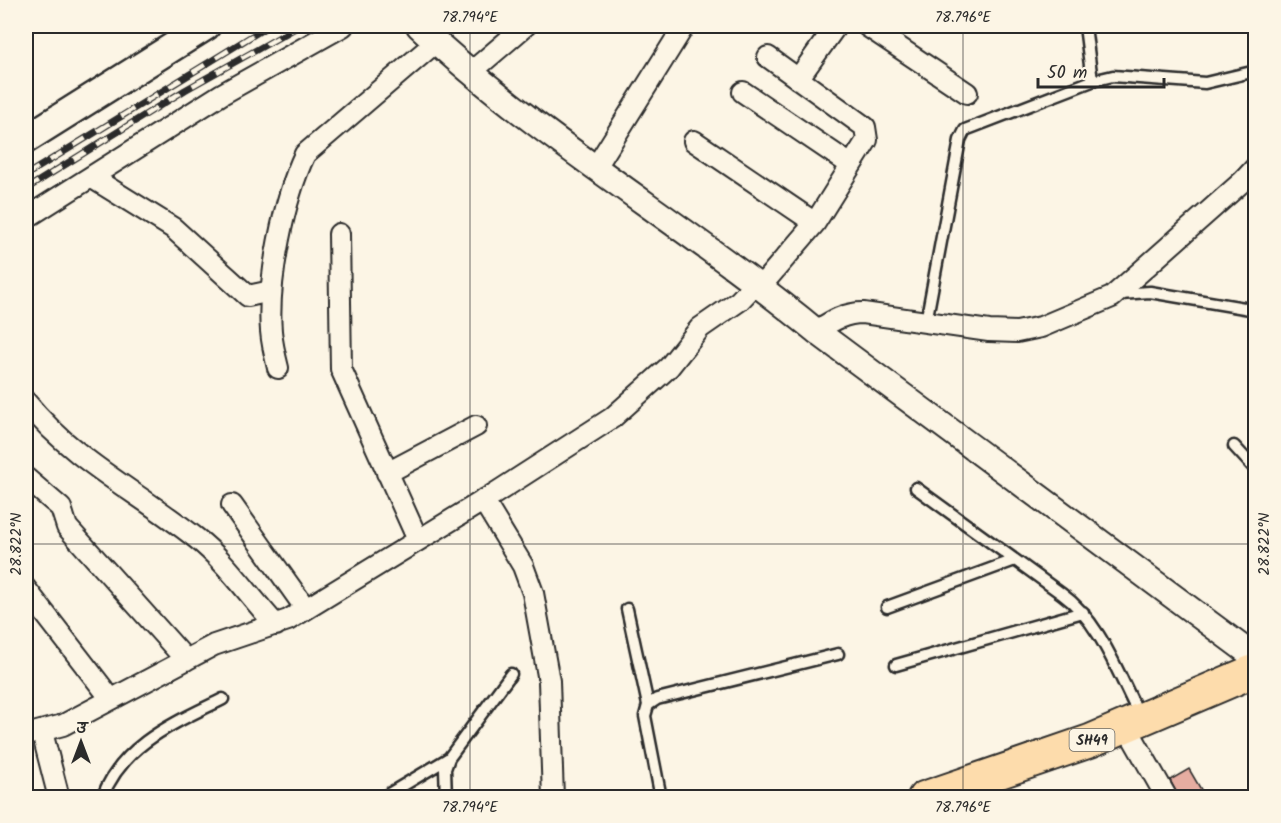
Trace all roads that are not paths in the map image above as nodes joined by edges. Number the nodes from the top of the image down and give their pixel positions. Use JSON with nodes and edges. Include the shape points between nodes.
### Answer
{"nodes":[{"id":1,"x":206,"y":26,"type":"edge"},
{"id":2,"x":343,"y":26,"type":"edge"},
{"id":3,"x":525,"y":26,"type":"edge"},
{"id":4,"x":684,"y":26,"type":"edge"},
{"id":5,"x":836,"y":26,"type":"edge"},
{"id":6,"x":867,"y":26,"type":"edge"},
{"id":7,"x":1085,"y":26,"type":"edge"},
{"id":8,"x":428,"y":34,"type":"edge"},
{"id":9,"x":768,"y":57,"type":"dead end"},
{"id":10,"x":1256,"y":71,"type":"edge"},
{"id":11,"x":470,"y":73,"type":"junction"},
{"id":12,"x":798,"y":79,"type":"junction"},
{"id":13,"x":1092,"y":81,"type":"junction"},
{"id":14,"x":743,"y":92,"type":"dead end"},
{"id":15,"x":968,"y":93,"type":"dead end"},
{"id":16,"x":26,"y":139,"type":"edge"},
{"id":17,"x":693,"y":141,"type":"dead end"},
{"id":18,"x":851,"y":165,"type":"junction"},
{"id":19,"x":596,"y":167,"type":"junction"},
{"id":20,"x":1256,"y":167,"type":"edge"},
{"id":21,"x":91,"y":177,"type":"junction"},
{"id":22,"x":26,"y":218,"type":"edge"},
{"id":23,"x":815,"y":223,"type":"junction"},
{"id":24,"x":339,"y":234,"type":"dead end"},
{"id":25,"x":759,"y":284,"type":"junction"},
{"id":26,"x":271,"y":291,"type":"junction"},
{"id":27,"x":1112,"y":297,"type":"junction"},
{"id":28,"x":1256,"y":310,"type":"edge"},
{"id":29,"x":926,"y":322,"type":"junction"},
{"id":30,"x":816,"y":331,"type":"junction"},
{"id":31,"x":278,"y":368,"type":"dead end"},
{"id":32,"x":29,"y":415,"type":"edge"},
{"id":33,"x":476,"y":426,"type":"dead end"},
{"id":34,"x":1234,"y":446,"type":"dead end"},
{"id":35,"x":1256,"y":470,"type":"edge"},
{"id":36,"x":387,"y":473,"type":"junction"},
{"id":37,"x":26,"y":478,"type":"edge"},
{"id":38,"x":916,"y":488,"type":"dead end"},
{"id":39,"x":483,"y":500,"type":"junction"},
{"id":40,"x":232,"y":505,"type":"dead end"},
{"id":41,"x":418,"y":540,"type":"junction"},
{"id":42,"x":1016,"y":560,"type":"junction"},
{"id":43,"x":26,"y":589,"type":"edge"},
{"id":44,"x":887,"y":607,"type":"dead end"},
{"id":45,"x":306,"y":609,"type":"junction"},
{"id":46,"x":627,"y":609,"type":"dead end"},
{"id":47,"x":1083,"y":612,"type":"junction"},
{"id":48,"x":276,"y":625,"type":"junction"},
{"id":49,"x":838,"y":654,"type":"dead end"},
{"id":50,"x":1256,"y":658,"type":"edge"},
{"id":51,"x":186,"y":660,"type":"junction"},
{"id":52,"x":896,"y":665,"type":"dead end"},
{"id":53,"x":1256,"y":670,"type":"edge"},
{"id":54,"x":511,"y":674,"type":"dead end"},
{"id":55,"x":111,"y":699,"type":"junction"},
{"id":56,"x":223,"y":699,"type":"dead end"},
{"id":57,"x":648,"y":705,"type":"junction"},
{"id":58,"x":1134,"y":723,"type":"junction"},
{"id":59,"x":34,"y":734,"type":"edge"},
{"id":60,"x":449,"y":758,"type":"junction"},
{"id":61,"x":59,"y":798,"type":"edge"},
{"id":62,"x":102,"y":798,"type":"edge"},
{"id":63,"x":382,"y":798,"type":"edge"},
{"id":64,"x":446,"y":798,"type":"edge"},
{"id":65,"x":553,"y":798,"type":"edge"},
{"id":66,"x":661,"y":798,"type":"edge"},
{"id":67,"x":924,"y":798,"type":"edge"},
{"id":68,"x":1167,"y":798,"type":"edge"}],
"edges":[{"from":1,"to":16,"type":"main road"},
{"from":2,"to":21,"type":"street","via":[[222,94]]},
{"from":3,"to":11,"type":"street"},
{"from":4,"to":19,"type":"street"},
{"from":5,"to":12,"type":"street"},
{"from":6,"to":15,"type":"street"},
{"from":7,"to":13,"type":"lane"},
{"from":8,"to":11,"type":"street"},
{"from":8,"to":26,"type":"street","via":[[305,154],[294,176]]},
{"from":9,"to":12,"type":"street"},
{"from":10,"to":13,"type":"lane","via":[[1205,83],[1113,76]]},
{"from":11,"to":19,"type":"street"},
{"from":12,"to":18,"type":"street","via":[[867,131],[867,140]]},
{"from":13,"to":29,"type":"lane","via":[[971,127],[962,134]]},
{"from":14,"to":18,"type":"street"},
{"from":17,"to":23,"type":"street"},
{"from":18,"to":23,"type":"street"},
{"from":19,"to":25,"type":"street"},
{"from":20,"to":27,"type":"street"},
{"from":21,"to":22,"type":"street"},
{"from":21,"to":26,"type":"street","via":[[173,228],[248,296]]},
{"from":23,"to":25,"type":"street"},
{"from":24,"to":36,"type":"street","via":[[341,369]]},
{"from":25,"to":30,"type":"street"},
{"from":25,"to":39,"type":"street","via":[[700,328],[669,367],[612,418]]},
{"from":26,"to":31,"type":"street","via":[[271,332]]},
{"from":27,"to":28,"type":"lane","via":[[1127,292],[1150,292]]},
{"from":27,"to":29,"type":"street","via":[[1041,327],[1017,332]]},
{"from":29,"to":30,"type":"street","via":[[849,313]]},
{"from":30,"to":50,"type":"street"},
{"from":32,"to":48,"type":"street","via":[[196,538]]},
{"from":33,"to":36,"type":"street"},
{"from":34,"to":35,"type":"lane"},
{"from":36,"to":41,"type":"street"},
{"from":37,"to":51,"type":"street","via":[[61,508],[67,527]]},
{"from":38,"to":42,"type":"lane"},
{"from":39,"to":41,"type":"street"},
{"from":39,"to":65,"type":"street","via":[[523,566],[533,593],[549,681]]},
{"from":40,"to":45,"type":"street"},
{"from":41,"to":45,"type":"street"},
{"from":42,"to":44,"type":"lane"},
{"from":42,"to":47,"type":"lane"},
{"from":43,"to":55,"type":"street"},
{"from":45,"to":48,"type":"street"},
{"from":46,"to":57,"type":"lane"},
{"from":47,"to":52,"type":"lane"},
{"from":47,"to":58,"type":"lane","via":[[1096,632]]},
{"from":48,"to":51,"type":"street","via":[[230,638]]},
{"from":49,"to":57,"type":"lane","via":[[657,699]]},
{"from":51,"to":55,"type":"street"},
{"from":53,"to":58,"type":"main road","number":"SH49"},
{"from":54,"to":60,"type":"lane"},
{"from":55,"to":59,"type":"street","via":[[63,725]]},
{"from":56,"to":62,"type":"lane","via":[[147,738],[109,782]]},
{"from":57,"to":66,"type":"lane","via":[[645,716]]},
{"from":58,"to":67,"type":"main road","number":"SH49"},
{"from":58,"to":68,"type":"street"},
{"from":59,"to":61,"type":"street"},
{"from":60,"to":63,"type":"lane"},
{"from":60,"to":64,"type":"lane","via":[[445,769]]}]}
